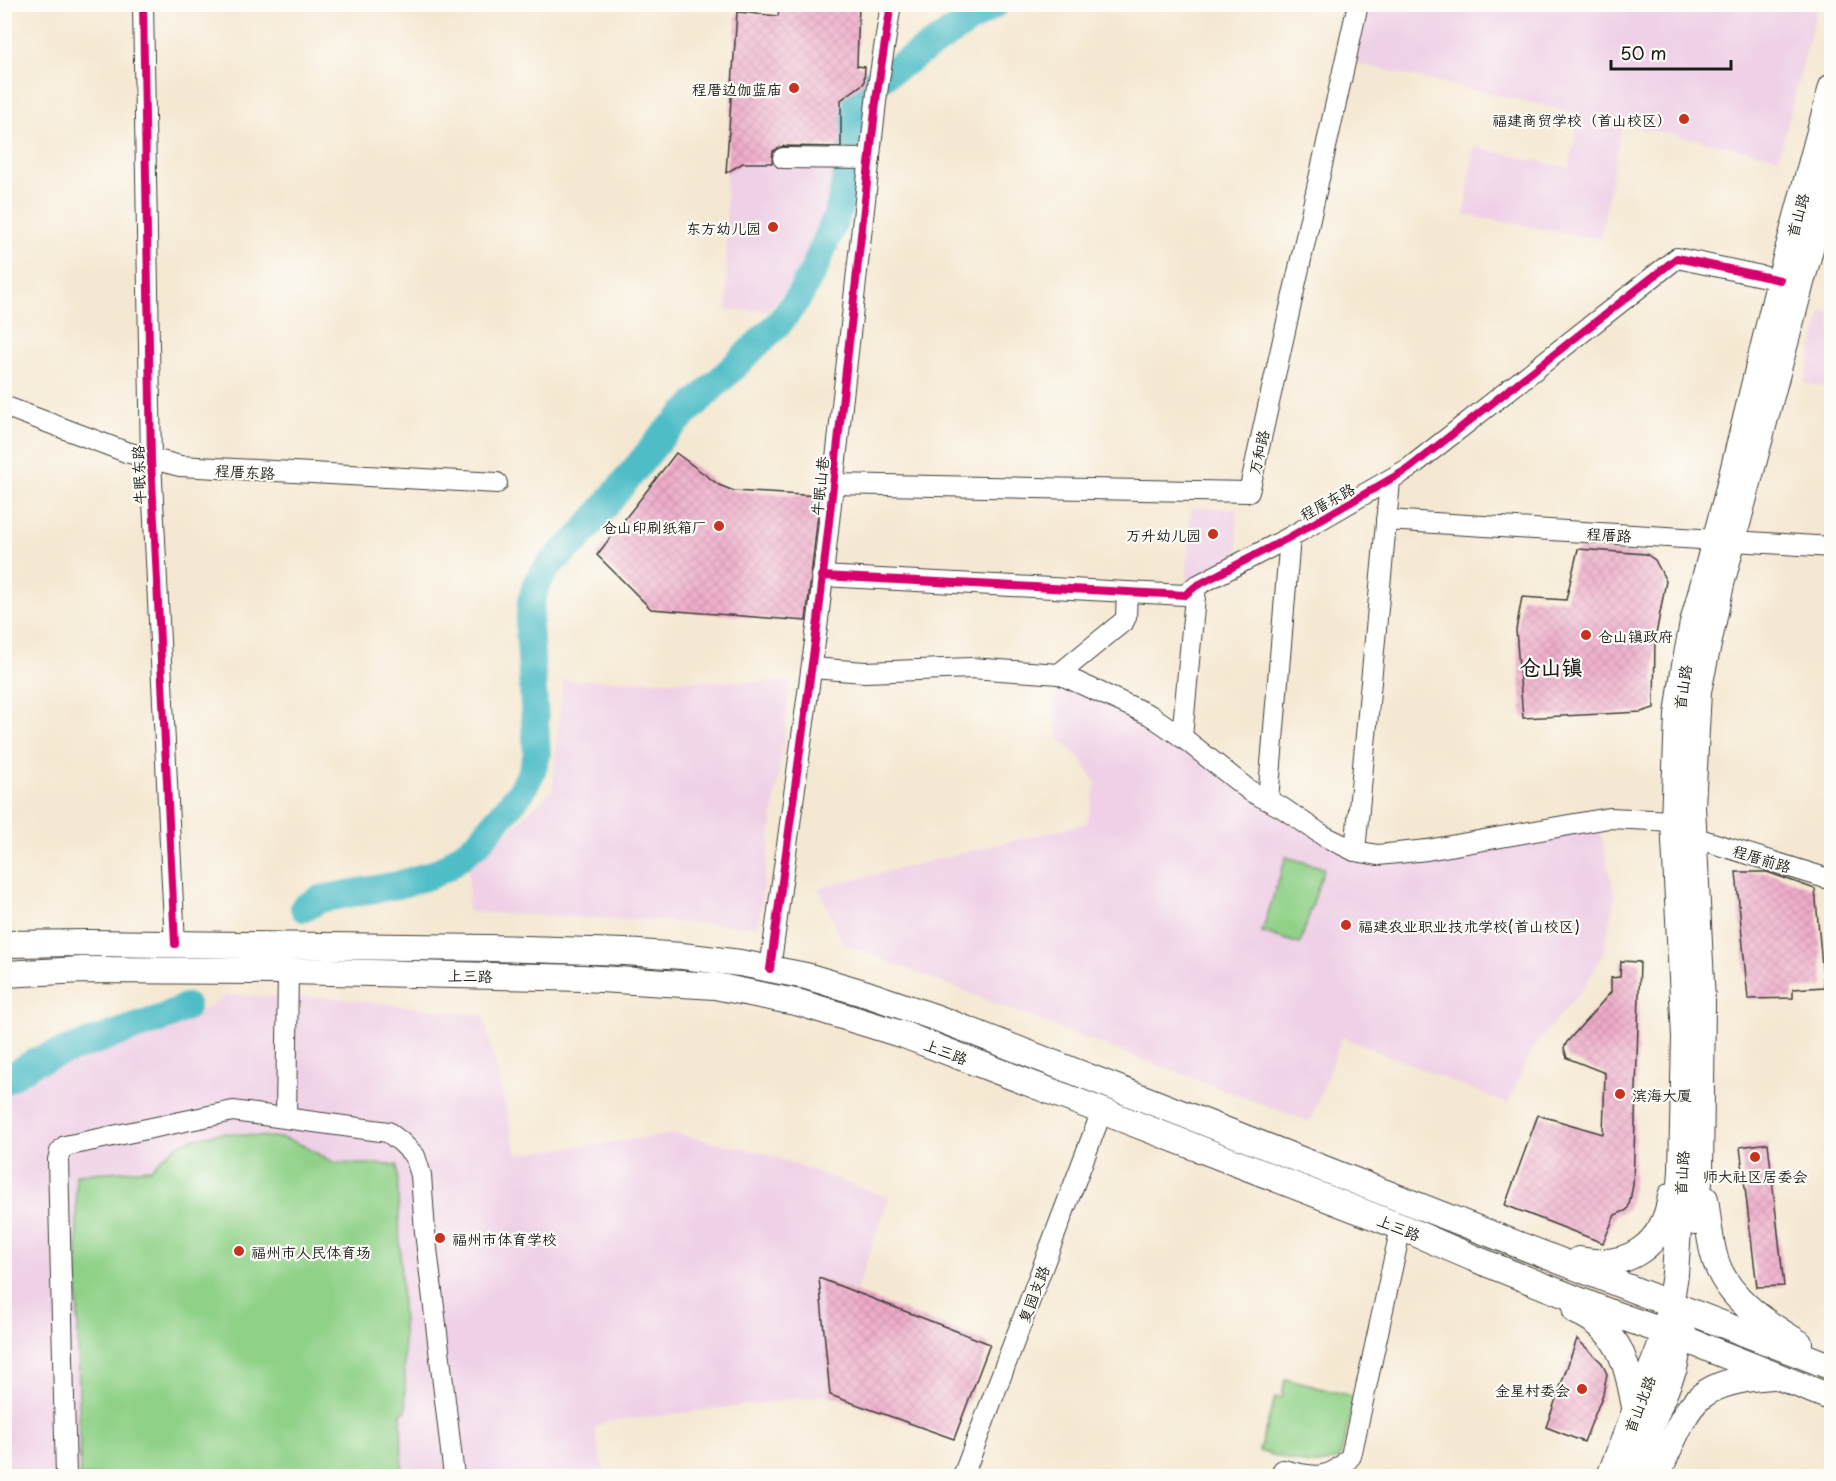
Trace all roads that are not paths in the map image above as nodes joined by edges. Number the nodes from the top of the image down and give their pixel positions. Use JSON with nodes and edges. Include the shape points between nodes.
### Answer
{"nodes":[{"id":1,"x":143,"y":4,"type":"edge"},
{"id":2,"x":891,"y":4,"type":"edge"},
{"id":3,"x":1358,"y":4,"type":"edge"},
{"id":4,"x":1832,"y":87,"type":"edge"},
{"id":5,"x":783,"y":158,"type":"dead end"},
{"id":6,"x":866,"y":159,"type":"junction"},
{"id":7,"x":1832,"y":166,"type":"edge"},
{"id":8,"x":1780,"y":280,"type":"junction"},
{"id":9,"x":4,"y":406,"type":"edge"},
{"id":10,"x":151,"y":460,"type":"junction"},
{"id":11,"x":1390,"y":481,"type":"junction"},
{"id":12,"x":497,"y":483,"type":"dead end"},
{"id":13,"x":832,"y":484,"type":"junction"},
{"id":14,"x":1386,"y":520,"type":"junction"},
{"id":15,"x":1290,"y":537,"type":"junction"},
{"id":16,"x":1724,"y":539,"type":"junction"},
{"id":17,"x":1832,"y":547,"type":"edge"},
{"id":18,"x":822,"y":576,"type":"junction"},
{"id":19,"x":1196,"y":586,"type":"junction"},
{"id":20,"x":1127,"y":592,"type":"junction"},
{"id":21,"x":812,"y":668,"type":"junction"},
{"id":22,"x":1059,"y":674,"type":"junction"},
{"id":23,"x":1182,"y":736,"type":"junction"},
{"id":24,"x":1268,"y":800,"type":"junction"},
{"id":25,"x":1683,"y":829,"type":"junction"},
{"id":26,"x":1355,"y":850,"type":"junction"},
{"id":27,"x":1832,"y":880,"type":"edge"},
{"id":28,"x":4,"y":944,"type":"edge"},
{"id":29,"x":175,"y":944,"type":"junction"},
{"id":30,"x":770,"y":969,"type":"junction"},
{"id":31,"x":288,"y":971,"type":"junction"},
{"id":32,"x":4,"y":974,"type":"edge"},
{"id":33,"x":1102,"y":1111,"type":"junction"},
{"id":34,"x":286,"y":1118,"type":"junction"},
{"id":35,"x":1683,"y":1119,"type":"junction"},
{"id":36,"x":1700,"y":1172,"type":"junction"},
{"id":37,"x":1401,"y":1227,"type":"junction"},
{"id":38,"x":1535,"y":1251,"type":"junction"},
{"id":39,"x":1473,"y":1258,"type":"junction"},
{"id":40,"x":1678,"y":1308,"type":"junction"},
{"id":41,"x":1674,"y":1335,"type":"junction"},
{"id":42,"x":1832,"y":1362,"type":"edge"},
{"id":43,"x":1832,"y":1367,"type":"edge"},
{"id":44,"x":1777,"y":1376,"type":"junction"},
{"id":45,"x":1832,"y":1398,"type":"edge"},
{"id":46,"x":1636,"y":1412,"type":"junction"},
{"id":47,"x":1283,"y":1470,"type":"dead end"},
{"id":48,"x":66,"y":1476,"type":"edge"},
{"id":49,"x":454,"y":1476,"type":"edge"},
{"id":50,"x":963,"y":1476,"type":"edge"},
{"id":51,"x":1610,"y":1476,"type":"edge"},
{"id":52,"x":1631,"y":1476,"type":"edge"},
{"id":53,"x":1656,"y":1476,"type":"edge"}],
"edges":[{"from":1,"to":10,"type":"street","name":"牛眠东路"},
{"from":2,"to":6,"type":"street","name":"牛眠山巷"},
{"from":3,"to":13,"type":"street","name":"万和路","via":[[1249,492]]},
{"from":4,"to":8,"type":"main road","name":"首山路"},
{"from":5,"to":6,"type":"street"},
{"from":6,"to":13,"type":"street","name":"牛眠山巷"},
{"from":7,"to":16,"type":"main road","name":"首山路"},
{"from":8,"to":11,"type":"street","name":"程厝东路","via":[[1677,258]]},
{"from":8,"to":16,"type":"main road","name":"首山路"},
{"from":9,"to":10,"type":"street","name":"程厝东路"},
{"from":10,"to":12,"type":"street","name":"程厝东路","via":[[197,468]]},
{"from":10,"to":29,"type":"street","name":"牛眠东路"},
{"from":11,"to":14,"type":"street"},
{"from":11,"to":15,"type":"street","name":"程厝东路"},
{"from":13,"to":18,"type":"street","name":"牛眠山巷"},
{"from":14,"to":16,"type":"street","name":"程厝路"},
{"from":14,"to":26,"type":"street"},
{"from":15,"to":19,"type":"street","name":"程厝东路"},
{"from":15,"to":24,"type":"street"},
{"from":16,"to":17,"type":"street","name":"程厝路"},
{"from":16,"to":25,"type":"main road","name":"首山路","via":[[1721,584],[1698,691]]},
{"from":18,"to":20,"type":"street","name":"程厝东路"},
{"from":18,"to":21,"type":"street","name":"牛眠山巷"},
{"from":19,"to":20,"type":"street","name":"程厝东路","via":[[1185,595]]},
{"from":19,"to":23,"type":"street"},
{"from":20,"to":22,"type":"street","via":[[1124,621]]},
{"from":21,"to":22,"type":"street","name":"程厝前路","via":[[866,672],[971,668]]},
{"from":21,"to":30,"type":"street","name":"牛眠山巷"},
{"from":22,"to":23,"type":"street","name":"程厝前路","via":[[1143,711]]},
{"from":23,"to":24,"type":"street","name":"程厝前路","via":[[1246,789]]},
{"from":24,"to":26,"type":"street","name":"程厝前路","via":[[1324,836]]},
{"from":25,"to":26,"type":"street","name":"程厝前路","via":[[1630,818],[1591,820],[1427,850],[1378,855]]},
{"from":25,"to":27,"type":"street","name":"程厝前路"},
{"from":25,"to":35,"type":"main road","name":"首山路"},
{"from":25,"to":36,"type":"main road","name":"首山路","via":[[1702,1002]]},
{"from":28,"to":29,"type":"main road","name":"上三路"},
{"from":29,"to":30,"type":"main road","name":"上三路","via":[[625,952],[711,959]]},
{"from":30,"to":38,"type":"main road","name":"上三路","via":[[839,985],[937,1018]]},
{"from":31,"to":32,"type":"main road","name":"上三路","via":[[82,970]]},
{"from":31,"to":33,"type":"main road","name":"上三路","via":[[584,978],[725,987],[872,1023]]},
{"from":31,"to":34,"type":"street"},
{"from":33,"to":37,"type":"main road","name":"上三路"},
{"from":33,"to":50,"type":"street","name":"复园支路"},
{"from":34,"to":48,"type":"street","via":[[233,1111],[65,1146],[60,1152]]},
{"from":34,"to":49,"type":"street","via":[[388,1132],[415,1156],[421,1175]]},
{"from":35,"to":38,"type":"main road","via":[[1670,1202],[1660,1228],[1636,1255],[1603,1264]]},
{"from":35,"to":40,"type":"main road","name":"首山路"},
{"from":36,"to":40,"type":"main road","name":"首山路"},
{"from":36,"to":42,"type":"main road","via":[[1714,1256],[1733,1291],[1766,1321]]},
{"from":37,"to":39,"type":"main road","name":"上三路"},
{"from":37,"to":47,"type":"street","via":[[1351,1456],[1340,1468],[1324,1476]]},
{"from":38,"to":40,"type":"main road","name":"上三路"},
{"from":39,"to":41,"type":"main road","name":"上三路"},
{"from":39,"to":46,"type":"main road","via":[[1496,1277],[1591,1318],[1611,1335],[1626,1365]]},
{"from":40,"to":41,"type":"main road"},
{"from":40,"to":43,"type":"main road","name":"上三路"},
{"from":41,"to":44,"type":"main road","name":"上三路"},
{"from":41,"to":46,"type":"main road","name":"首山北路"},
{"from":41,"to":52,"type":"main road","name":"首山北路","via":[[1674,1368]]},
{"from":44,"to":45,"type":"main road","name":"上三路"},
{"from":44,"to":53,"type":"main road","via":[[1720,1384],[1695,1400]]},
{"from":46,"to":51,"type":"main road","name":"首山北路"}]}
